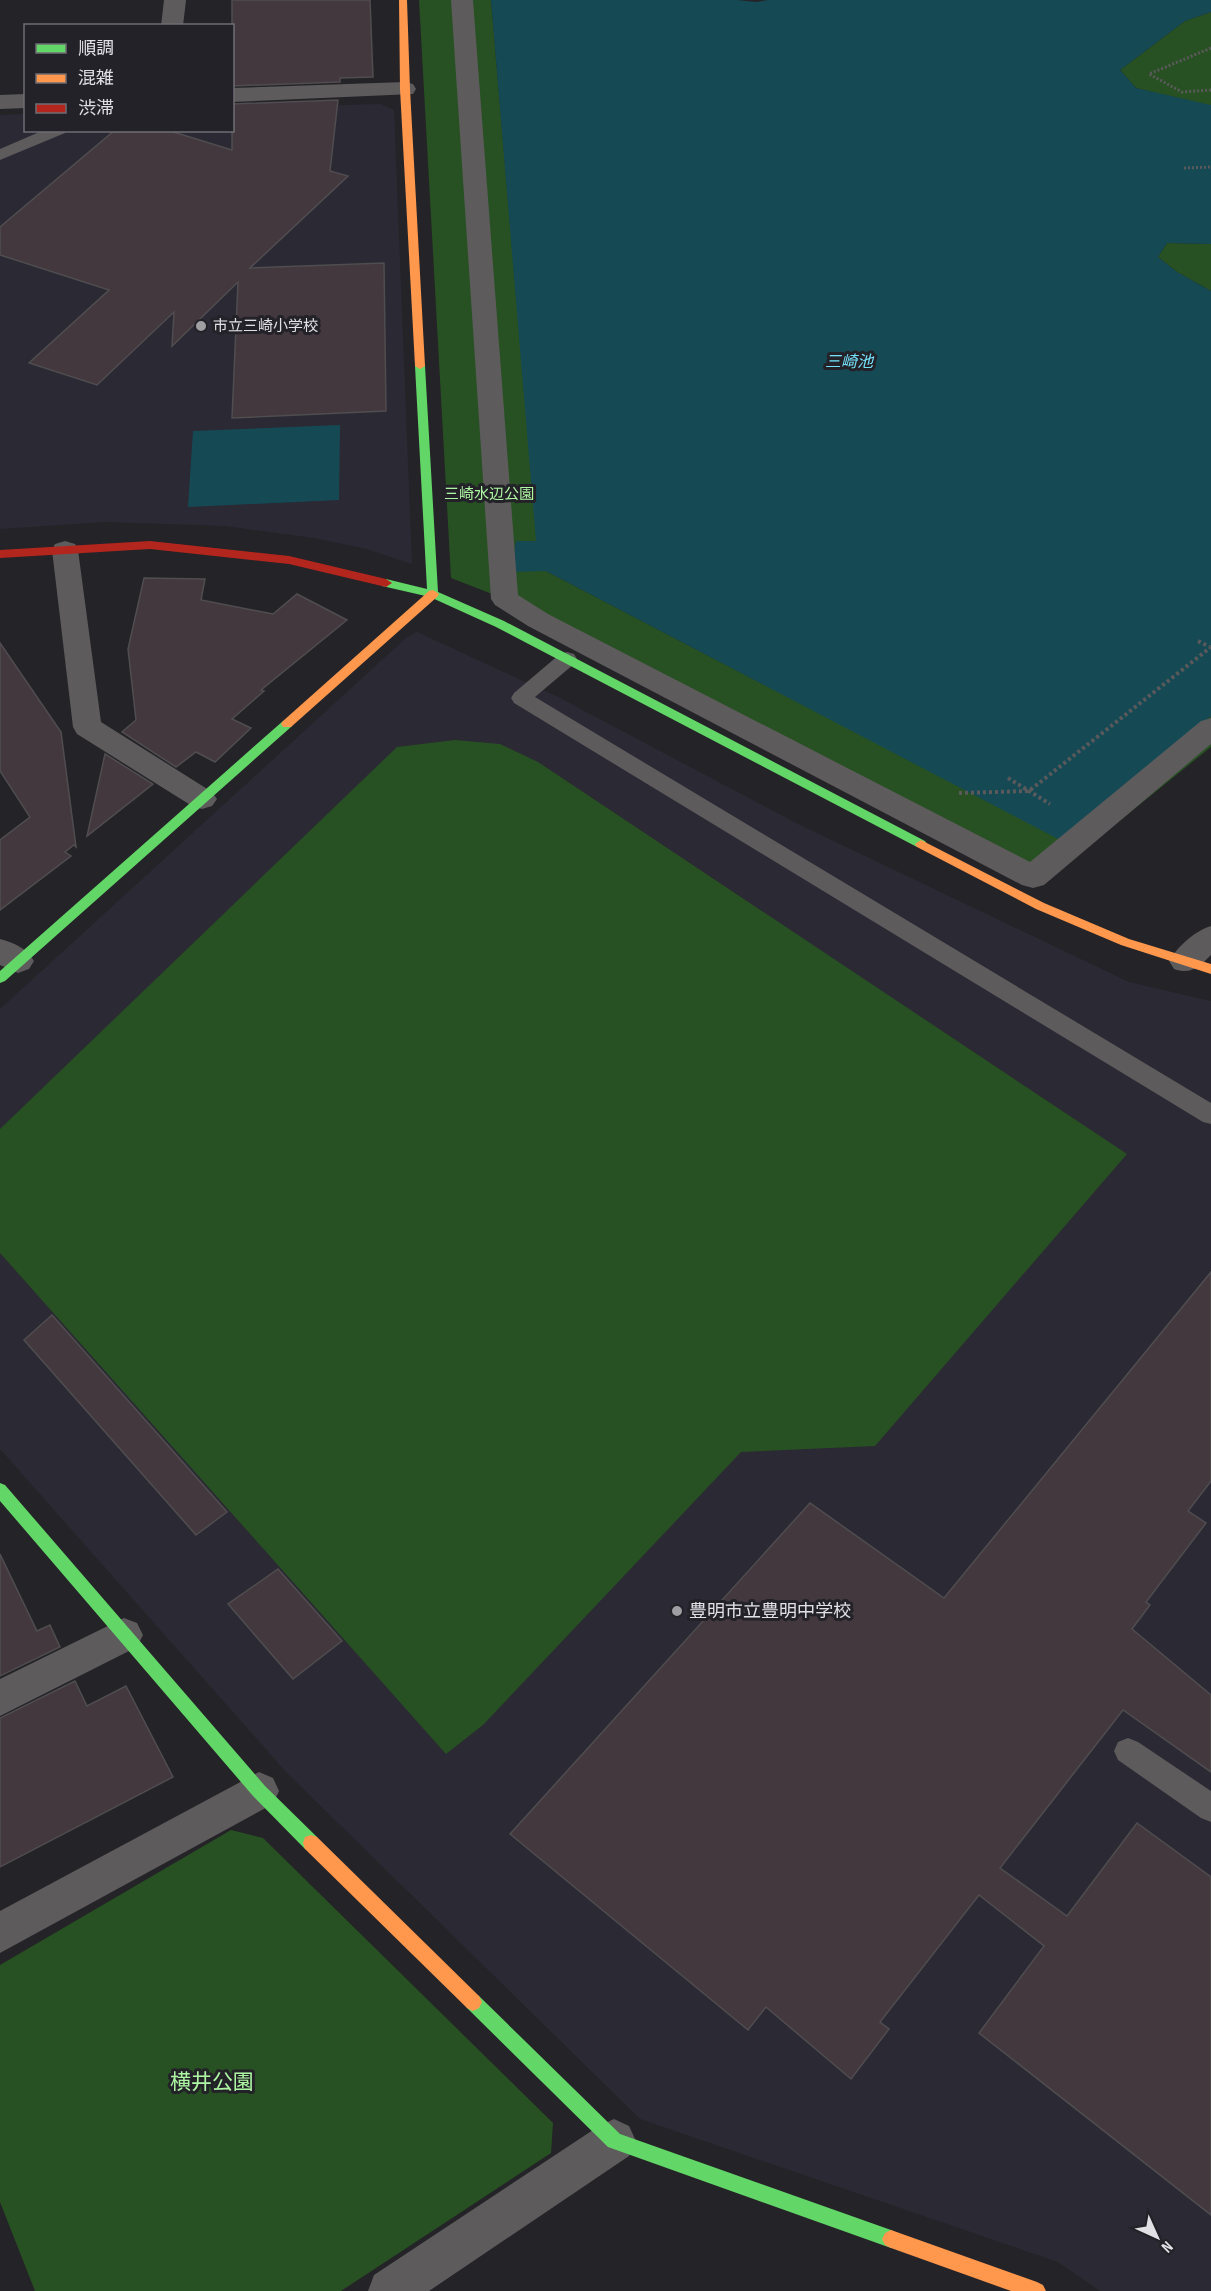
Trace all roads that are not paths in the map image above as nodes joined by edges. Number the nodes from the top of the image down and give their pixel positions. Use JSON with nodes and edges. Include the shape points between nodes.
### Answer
{"nodes":[{"id":1,"x":175,"y":0,"type":"edge"},
{"id":2,"x":403,"y":0,"type":"edge"},
{"id":3,"x":462,"y":0,"type":"edge"},
{"id":4,"x":172,"y":24,"type":"edge"},
{"id":5,"x":405,"y":89,"type":"junction"},
{"id":6,"x":234,"y":94,"type":"edge"},
{"id":7,"x":24,"y":101,"type":"edge"},
{"id":8,"x":0,"y":102,"type":"edge"},
{"id":9,"x":54,"y":132,"type":"edge"},
{"id":10,"x":0,"y":155,"type":"edge"},
{"id":11,"x":65,"y":550,"type":"junction"},
{"id":12,"x":0,"y":554,"type":"edge"},
{"id":13,"x":433,"y":594,"type":"junction"},
{"id":14,"x":567,"y":659,"type":"junction"},
{"id":15,"x":1211,"y":728,"type":"edge"},
{"id":16,"x":202,"y":799,"type":"junction"},
{"id":17,"x":1211,"y":938,"type":"edge"},
{"id":18,"x":6,"y":963,"type":"edge"},
{"id":19,"x":1198,"y":965,"type":"edge"},
{"id":20,"x":1211,"y":1115,"type":"edge"},
{"id":21,"x":0,"y":1490,"type":"edge"},
{"id":22,"x":124,"y":1635,"type":"junction"},
{"id":23,"x":0,"y":1698,"type":"edge"},
{"id":24,"x":1128,"y":1751,"type":"dead end"},
{"id":25,"x":259,"y":1791,"type":"junction"},
{"id":26,"x":1211,"y":1808,"type":"edge"},
{"id":27,"x":0,"y":1933,"type":"edge"},
{"id":28,"x":614,"y":2141,"type":"junction"},
{"id":29,"x":390,"y":2291,"type":"edge"},
{"id":30,"x":1037,"y":2291,"type":"edge"}],
"edges":[{"from":1,"to":4,"type":"street"},
{"from":2,"to":5,"type":"street"},
{"from":3,"to":15,"type":"street","via":[[505,599],[538,620],[1033,877]]},
{"from":5,"to":6,"type":"street"},
{"from":5,"to":13,"type":"street"},
{"from":7,"to":8,"type":"street"},
{"from":9,"to":10,"type":"lane"},
{"from":11,"to":12,"type":"street"},
{"from":11,"to":13,"type":"street","via":[[150,545],[289,560]]},
{"from":11,"to":16,"type":"street","via":[[87,727]]},
{"from":13,"to":14,"type":"street"},
{"from":13,"to":16,"type":"street"},
{"from":14,"to":19,"type":"street","via":[[1040,906],[1125,942]]},
{"from":14,"to":20,"type":"lane","via":[[521,698]]},
{"from":16,"to":18,"type":"street"},
{"from":17,"to":19,"type":"street"},
{"from":21,"to":22,"type":"street"},
{"from":22,"to":23,"type":"street"},
{"from":22,"to":25,"type":"street"},
{"from":24,"to":26,"type":"lane"},
{"from":25,"to":27,"type":"street"},
{"from":25,"to":28,"type":"street"},
{"from":28,"to":29,"type":"street"},
{"from":28,"to":30,"type":"street"}]}
